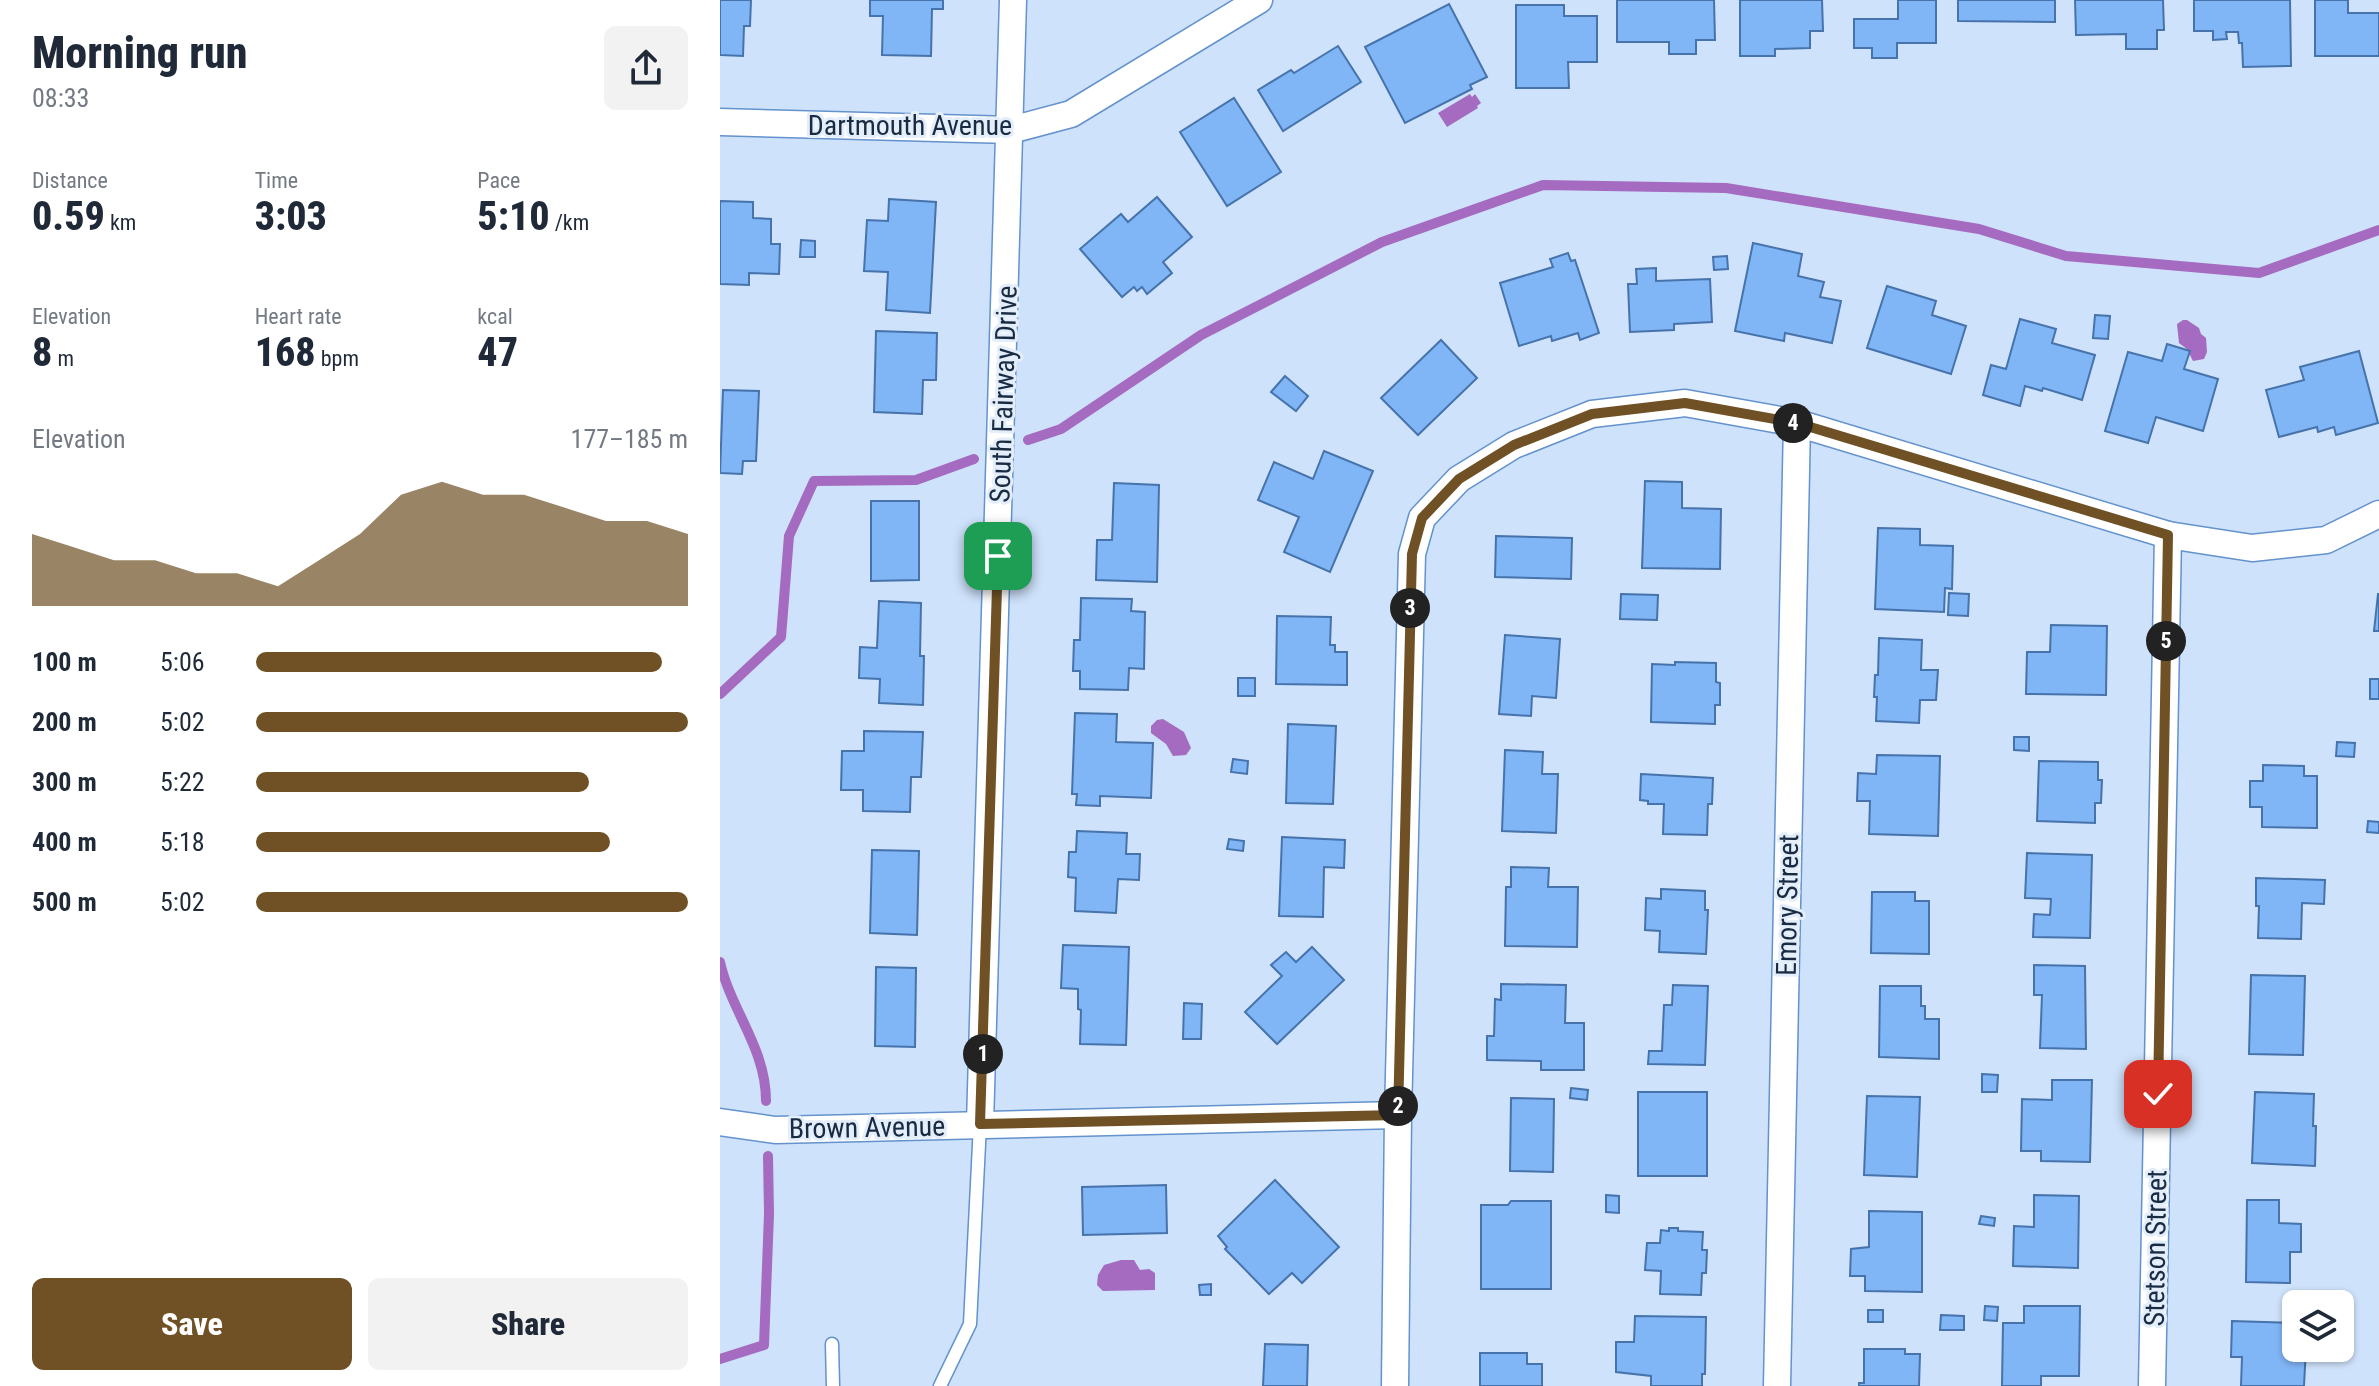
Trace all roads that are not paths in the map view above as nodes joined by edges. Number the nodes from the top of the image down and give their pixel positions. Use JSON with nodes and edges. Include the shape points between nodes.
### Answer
{"nodes":[{"id":1,"x":1013,"y":0,"type":"edge"},
{"id":2,"x":1259,"y":0,"type":"edge"},
{"id":3,"x":720,"y":122,"type":"edge"},
{"id":4,"x":1011,"y":130,"type":"junction"},
{"id":5,"x":1797,"y":423,"type":"junction"},
{"id":6,"x":2379,"y":514,"type":"edge"},
{"id":7,"x":2168,"y":535,"type":"junction"},
{"id":8,"x":1398,"y":1115,"type":"junction"},
{"id":9,"x":720,"y":1122,"type":"edge"},
{"id":10,"x":980,"y":1124,"type":"junction"},
{"id":11,"x":832,"y":1344,"type":"dead end"},
{"id":12,"x":833,"y":1386,"type":"edge"},
{"id":13,"x":940,"y":1386,"type":"edge"},
{"id":14,"x":1395,"y":1386,"type":"edge"},
{"id":15,"x":1777,"y":1386,"type":"edge"},
{"id":16,"x":2152,"y":1386,"type":"edge"}],
"edges":[{"from":1,"to":4,"type":"street","name":"South Fairway Drive"},
{"from":2,"to":4,"type":"street","name":"Dartmouth Avenue","via":[[1071,114]]},
{"from":3,"to":4,"type":"street","name":"Dartmouth Avenue"},
{"from":4,"to":10,"type":"street","name":"South Fairway Drive"},
{"from":5,"to":7,"type":"street"},
{"from":5,"to":8,"type":"street","via":[[1685,403],[1592,414],[1514,445],[1459,479],[1422,518],[1412,554]]},
{"from":5,"to":15,"type":"street","name":"Emory Street"},
{"from":6,"to":7,"type":"street","via":[[2326,540],[2252,548]]},
{"from":7,"to":16,"type":"street","name":"Stetson Street"},
{"from":8,"to":10,"type":"street","name":"Brown Avenue"},
{"from":8,"to":14,"type":"street"},
{"from":9,"to":10,"type":"street","name":"Brown Avenue","via":[[775,1130]]},
{"from":10,"to":13,"type":"lane","via":[[970,1324]]},
{"from":11,"to":12,"type":"lane"}]}
